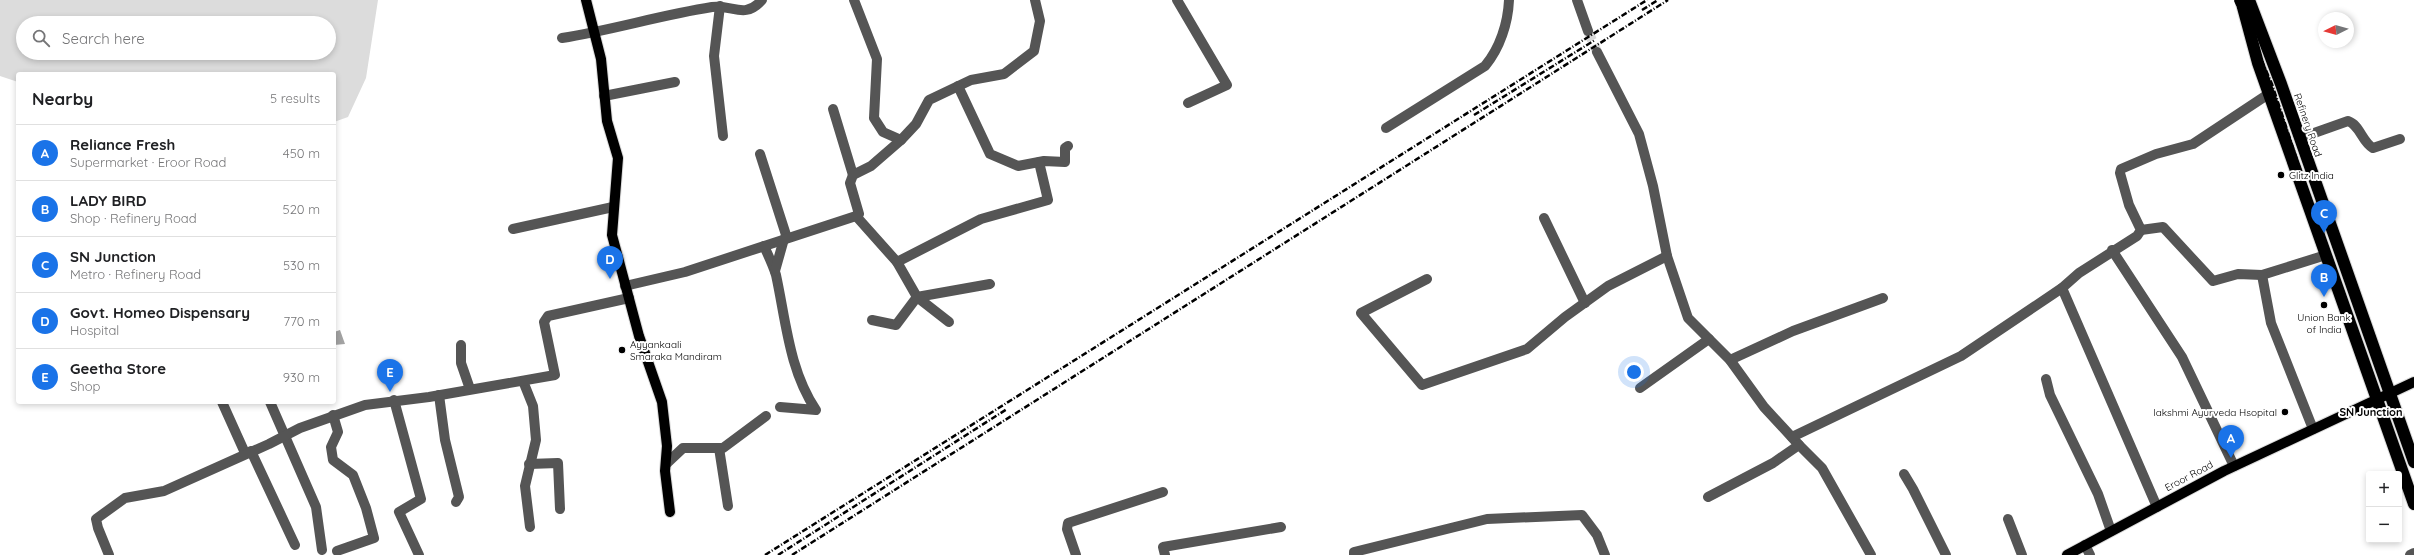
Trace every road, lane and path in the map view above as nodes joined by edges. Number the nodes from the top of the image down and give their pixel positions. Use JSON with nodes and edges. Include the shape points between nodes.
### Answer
{"nodes":[{"id":1,"x":586,"y":0,"type":"edge"},
{"id":2,"x":762,"y":0,"type":"edge"},
{"id":3,"x":854,"y":0,"type":"edge"},
{"id":4,"x":1035,"y":0,"type":"edge"},
{"id":5,"x":1177,"y":0,"type":"edge"},
{"id":6,"x":1509,"y":0,"type":"edge"},
{"id":7,"x":1577,"y":0,"type":"edge"},
{"id":8,"x":2241,"y":0,"type":"edge"},
{"id":9,"x":2249,"y":0,"type":"edge"},
{"id":10,"x":720,"y":6,"type":"junction"},
{"id":11,"x":1588,"y":31,"type":"tunnel mouth"},
{"id":12,"x":595,"y":33,"type":"junction"},
{"id":13,"x":562,"y":38,"type":"dead end"},
{"id":14,"x":1597,"y":52,"type":"tunnel mouth"},
{"id":15,"x":675,"y":82,"type":"dead end"},
{"id":16,"x":958,"y":86,"type":"junction"},
{"id":17,"x":2270,"y":93,"type":"junction"},
{"id":18,"x":604,"y":96,"type":"junction"},
{"id":19,"x":1188,"y":103,"type":"dead end"},
{"id":20,"x":833,"y":109,"type":"dead end"},
{"id":21,"x":1386,"y":128,"type":"dead end"},
{"id":22,"x":723,"y":136,"type":"dead end"},
{"id":23,"x":2300,"y":138,"type":"junction"},
{"id":24,"x":2400,"y":139,"type":"dead end"},
{"id":25,"x":901,"y":140,"type":"junction"},
{"id":26,"x":1068,"y":146,"type":"dead end"},
{"id":27,"x":760,"y":154,"type":"dead end"},
{"id":28,"x":1038,"y":162,"type":"junction"},
{"id":29,"x":853,"y":175,"type":"junction"},
{"id":30,"x":614,"y":207,"type":"junction"},
{"id":31,"x":856,"y":216,"type":"junction"},
{"id":32,"x":1544,"y":218,"type":"dead end"},
{"id":33,"x":513,"y":229,"type":"dead end"},
{"id":34,"x":2140,"y":230,"type":"junction"},
{"id":35,"x":786,"y":239,"type":"junction"},
{"id":36,"x":764,"y":246,"type":"junction"},
{"id":37,"x":2112,"y":250,"type":"junction"},
{"id":38,"x":1667,"y":256,"type":"junction"},
{"id":39,"x":2326,"y":256,"type":"junction"},
{"id":40,"x":897,"y":262,"type":"junction"},
{"id":41,"x":775,"y":272,"type":"junction"},
{"id":42,"x":2262,"y":275,"type":"junction"},
{"id":43,"x":1427,"y":279,"type":"dead end"},
{"id":44,"x":990,"y":284,"type":"dead end"},
{"id":45,"x":625,"y":286,"type":"junction"},
{"id":46,"x":2062,"y":288,"type":"junction"},
{"id":47,"x":917,"y":297,"type":"junction"},
{"id":48,"x":629,"y":298,"type":"junction"},
{"id":49,"x":1883,"y":298,"type":"dead end"},
{"id":50,"x":1585,"y":303,"type":"junction"},
{"id":51,"x":872,"y":320,"type":"dead end"},
{"id":52,"x":949,"y":322,"type":"dead end"},
{"id":53,"x":1709,"y":339,"type":"junction"},
{"id":54,"x":461,"y":345,"type":"dead end"},
{"id":55,"x":1730,"y":360,"type":"junction"},
{"id":56,"x":2046,"y":379,"type":"dead end"},
{"id":57,"x":523,"y":381,"type":"junction"},
{"id":58,"x":2414,"y":382,"type":"edge"},
{"id":59,"x":1640,"y":388,"type":"dead end"},
{"id":60,"x":470,"y":389,"type":"junction"},
{"id":61,"x":438,"y":395,"type":"junction"},
{"id":62,"x":2390,"y":395,"type":"junction"},
{"id":63,"x":394,"y":400,"type":"junction"},
{"id":64,"x":2377,"y":401,"type":"junction"},
{"id":65,"x":223,"y":404,"type":"edge"},
{"id":66,"x":271,"y":404,"type":"edge"},
{"id":67,"x":780,"y":407,"type":"dead end"},
{"id":68,"x":333,"y":415,"type":"junction"},
{"id":69,"x":766,"y":416,"type":"dead end"},
{"id":70,"x":2312,"y":429,"type":"junction"},
{"id":71,"x":284,"y":437,"type":"junction"},
{"id":72,"x":1792,"y":437,"type":"junction"},
{"id":73,"x":1800,"y":445,"type":"junction"},
{"id":74,"x":719,"y":448,"type":"junction"},
{"id":75,"x":248,"y":452,"type":"junction"},
{"id":76,"x":2414,"y":462,"type":"edge"},
{"id":77,"x":529,"y":464,"type":"junction"},
{"id":78,"x":666,"y":464,"type":"junction"},
{"id":79,"x":2234,"y":466,"type":"junction"},
{"id":80,"x":1904,"y":474,"type":"dead end"},
{"id":81,"x":1163,"y":492,"type":"dead end"},
{"id":82,"x":1708,"y":496,"type":"dead end"},
{"id":83,"x":456,"y":502,"type":"dead end"},
{"id":84,"x":2414,"y":504,"type":"edge"},
{"id":85,"x":728,"y":506,"type":"dead end"},
{"id":86,"x":2157,"y":507,"type":"junction"},
{"id":87,"x":560,"y":509,"type":"dead end"},
{"id":88,"x":670,"y":512,"type":"dead end"},
{"id":89,"x":2008,"y":519,"type":"dead end"},
{"id":90,"x":530,"y":527,"type":"dead end"},
{"id":91,"x":1281,"y":527,"type":"dead end"},
{"id":92,"x":2111,"y":531,"type":"junction"},
{"id":93,"x":295,"y":546,"type":"dead end"},
{"id":94,"x":322,"y":550,"type":"dead end"},
{"id":95,"x":2087,"y":550,"type":"edge"},
{"id":96,"x":337,"y":551,"type":"dead end"},
{"id":97,"x":2414,"y":553,"type":"edge"},
{"id":98,"x":109,"y":555,"type":"edge"},
{"id":99,"x":419,"y":555,"type":"edge"},
{"id":100,"x":1076,"y":555,"type":"edge"},
{"id":101,"x":1165,"y":555,"type":"edge"},
{"id":102,"x":1354,"y":555,"type":"edge"},
{"id":103,"x":1605,"y":555,"type":"edge"},
{"id":104,"x":1871,"y":555,"type":"edge"},
{"id":105,"x":1946,"y":555,"type":"edge"},
{"id":106,"x":2022,"y":555,"type":"edge"},
{"id":107,"x":2067,"y":555,"type":"edge"},
{"id":108,"x":2410,"y":555,"type":"edge"}],
"edges":[{"from":1,"to":12,"type":"main road"},
{"from":2,"to":10,"type":"street","via":[[754,8],[739,12]]},
{"from":3,"to":25,"type":"street","via":[[877,59],[874,118],[883,132]]},
{"from":4,"to":16,"type":"street","via":[[1040,21],[1034,51],[1004,74],[971,80]]},
{"from":5,"to":19,"type":"street","via":[[1228,85]]},
{"from":6,"to":21,"type":"street","via":[[1505,27],[1495,51],[1485,66]]},
{"from":7,"to":11,"type":"street"},
{"from":8,"to":17,"type":"highway","via":[[2258,63]]},
{"from":9,"to":23,"type":"highway","name":"Refinery Road"},
{"from":10,"to":12,"type":"street","via":[[681,12]]},
{"from":10,"to":22,"type":"street","via":[[714,56]]},
{"from":12,"to":13,"type":"street"},
{"from":12,"to":18,"type":"main road","via":[[601,59]]},
{"from":14,"to":38,"type":"street","via":[[1639,134],[1653,186]]},
{"from":15,"to":18,"type":"street"},
{"from":16,"to":25,"type":"street","via":[[929,100],[916,124]]},
{"from":16,"to":28,"type":"street","via":[[990,154],[1018,166]]},
{"from":17,"to":34,"type":"street","via":[[2193,144],[2156,154],[2121,168],[2120,173],[2129,204]]},
{"from":17,"to":39,"type":"highway"},
{"from":18,"to":30,"type":"main road","via":[[607,121],[618,158]]},
{"from":20,"to":29,"type":"street"},
{"from":23,"to":24,"type":"street","via":[[2348,121],[2352,122],[2373,148]]},
{"from":23,"to":62,"type":"highway","name":"Refinery Road"},
{"from":25,"to":29,"type":"street","via":[[871,166]]},
{"from":26,"to":28,"type":"street","via":[[1065,148],[1065,162]]},
{"from":27,"to":35,"type":"street"},
{"from":28,"to":40,"type":"street","via":[[1048,200],[981,220]]},
{"from":29,"to":31,"type":"street","via":[[850,183],[858,207],[859,214]]},
{"from":30,"to":33,"type":"street"},
{"from":30,"to":45,"type":"main road","via":[[612,235]]},
{"from":31,"to":35,"type":"street"},
{"from":31,"to":40,"type":"street"},
{"from":32,"to":50,"type":"street"},
{"from":34,"to":37,"type":"street","via":[[2137,236]]},
{"from":34,"to":42,"type":"street","via":[[2163,227],[2213,281],[2238,274]]},
{"from":35,"to":36,"type":"street"},
{"from":35,"to":41,"type":"street"},
{"from":36,"to":41,"type":"street"},
{"from":36,"to":45,"type":"street","via":[[685,272]]},
{"from":37,"to":46,"type":"street","via":[[2071,278]]},
{"from":37,"to":79,"type":"street","via":[[2182,357]]},
{"from":38,"to":50,"type":"street","via":[[1608,286]]},
{"from":38,"to":53,"type":"street","via":[[1688,318]]},
{"from":39,"to":42,"type":"street"},
{"from":39,"to":64,"type":"highway"},
{"from":40,"to":47,"type":"street"},
{"from":41,"to":67,"type":"street","via":[[783,322],[794,365],[816,410]]},
{"from":42,"to":70,"type":"street","via":[[2271,323]]},
{"from":43,"to":50,"type":"street","via":[[1360,313],[1422,385],[1527,349]]},
{"from":44,"to":47,"type":"street"},
{"from":45,"to":48,"type":"main road"},
{"from":46,"to":72,"type":"street","via":[[1961,356]]},
{"from":46,"to":86,"type":"street"},
{"from":47,"to":51,"type":"street","via":[[896,325]]},
{"from":47,"to":52,"type":"street"},
{"from":48,"to":57,"type":"street","via":[[548,316],[544,322],[555,375]]},
{"from":48,"to":78,"type":"main road","via":[[650,371],[662,402],[667,446]]},
{"from":49,"to":55,"type":"street","via":[[1793,332]]},
{"from":53,"to":55,"type":"street"},
{"from":53,"to":59,"type":"street"},
{"from":54,"to":60,"type":"street","via":[[461,363]]},
{"from":55,"to":72,"type":"street","via":[[1764,406]]},
{"from":56,"to":92,"type":"street","via":[[2050,395],[2098,494]]},
{"from":57,"to":60,"type":"street"},
{"from":57,"to":77,"type":"street","via":[[533,406],[536,440]]},
{"from":58,"to":62,"type":"main road","name":"Eroor Road"},
{"from":60,"to":61,"type":"street"},
{"from":61,"to":63,"type":"street"},
{"from":61,"to":83,"type":"street","via":[[445,440],[459,497]]},
{"from":62,"to":64,"type":"main road","name":"Eroor Road"},
{"from":62,"to":76,"type":"highway","name":"Refinery Road"},
{"from":63,"to":68,"type":"street","via":[[365,405]]},
{"from":63,"to":99,"type":"street","via":[[421,499],[399,512]]},
{"from":64,"to":70,"type":"main road","name":"Eroor Road"},
{"from":64,"to":84,"type":"highway"},
{"from":65,"to":75,"type":"street"},
{"from":66,"to":71,"type":"street"},
{"from":68,"to":71,"type":"street"},
{"from":68,"to":96,"type":"street","via":[[338,432],[331,447],[333,460],[353,475],[374,538]]},
{"from":69,"to":74,"type":"street","via":[[723,448]]},
{"from":70,"to":79,"type":"main road","name":"Eroor Road"},
{"from":71,"to":75,"type":"street"},
{"from":71,"to":94,"type":"street","via":[[316,507]]},
{"from":72,"to":73,"type":"street"},
{"from":73,"to":82,"type":"street","via":[[1773,463]]},
{"from":73,"to":104,"type":"street","via":[[1822,468]]},
{"from":74,"to":78,"type":"street","via":[[684,448]]},
{"from":74,"to":85,"type":"street"},
{"from":75,"to":93,"type":"street"},
{"from":75,"to":98,"type":"street","via":[[164,491],[125,498],[107,509],[96,519]]},
{"from":77,"to":87,"type":"street","via":[[558,463]]},
{"from":77,"to":90,"type":"street","via":[[525,486]]},
{"from":78,"to":88,"type":"main road"},
{"from":79,"to":86,"type":"main road","name":"Eroor Road"},
{"from":80,"to":105,"type":"street"},
{"from":81,"to":100,"type":"street","via":[[1068,523],[1067,529]]},
{"from":86,"to":92,"type":"main road","name":"Eroor Road"},
{"from":89,"to":106,"type":"street"},
{"from":91,"to":101,"type":"street","via":[[1163,547]]},
{"from":92,"to":95,"type":"main road","name":"Eroor Road"},
{"from":95,"to":107,"type":"main road","name":"Eroor Road"},
{"from":97,"to":108,"type":"street"},
{"from":102,"to":103,"type":"street","via":[[1354,552],[1487,518],[1582,515],[1597,535]]}]}
